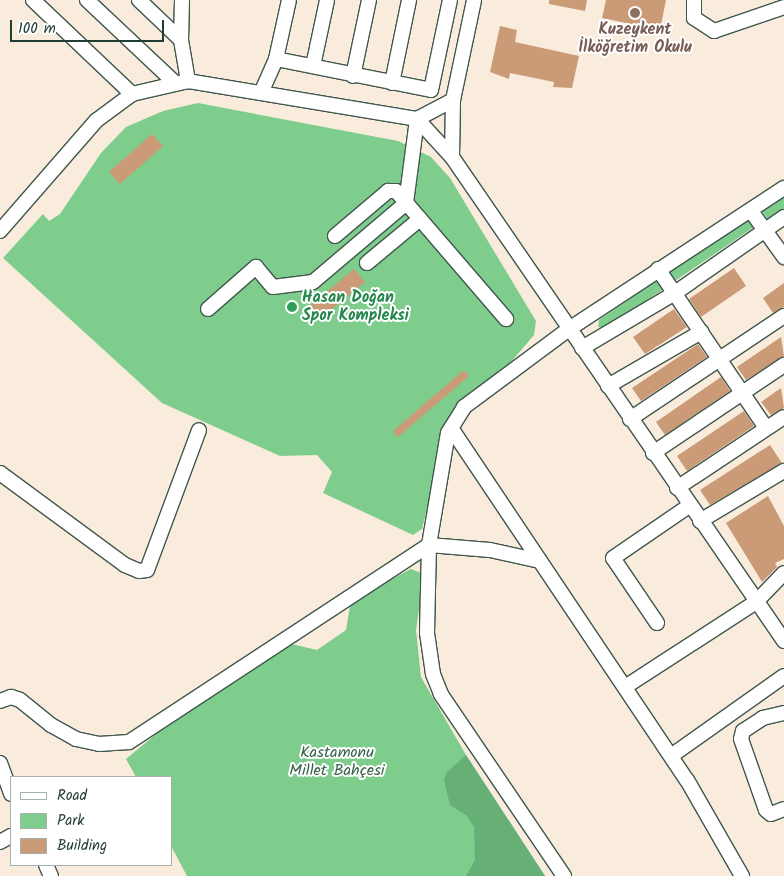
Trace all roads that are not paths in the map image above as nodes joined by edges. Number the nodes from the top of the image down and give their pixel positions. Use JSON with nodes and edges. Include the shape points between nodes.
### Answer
{"nodes":[{"id":1,"x":33,"y":0,"type":"edge"},
{"id":2,"x":87,"y":0,"type":"edge"},
{"id":3,"x":139,"y":0,"type":"edge"},
{"id":4,"x":182,"y":0,"type":"edge"},
{"id":5,"x":289,"y":0,"type":"edge"},
{"id":6,"x":328,"y":0,"type":"edge"},
{"id":7,"x":369,"y":0,"type":"edge"},
{"id":8,"x":410,"y":0,"type":"edge"},
{"id":9,"x":450,"y":0,"type":"edge"},
{"id":10,"x":474,"y":0,"type":"edge"},
{"id":11,"x":694,"y":0,"type":"edge"},
{"id":12,"x":784,"y":7,"type":"edge"},
{"id":13,"x":181,"y":40,"type":"junction"},
{"id":14,"x":276,"y":60,"type":"junction"},
{"id":15,"x":314,"y":66,"type":"junction"},
{"id":16,"x":353,"y":76,"type":"junction"},
{"id":17,"x":182,"y":82,"type":"junction"},
{"id":18,"x":392,"y":84,"type":"junction"},
{"id":19,"x":261,"y":93,"type":"junction"},
{"id":20,"x":132,"y":94,"type":"junction"},
{"id":21,"x":453,"y":100,"type":"junction"},
{"id":22,"x":417,"y":120,"type":"junction"},
{"id":23,"x":452,"y":157,"type":"junction"},
{"id":24,"x":784,"y":188,"type":"edge"},
{"id":25,"x":406,"y":203,"type":"junction"},
{"id":26,"x":751,"y":211,"type":"junction"},
{"id":27,"x":784,"y":217,"type":"edge"},
{"id":28,"x":420,"y":219,"type":"junction"},
{"id":29,"x":762,"y":230,"type":"junction"},
{"id":30,"x":0,"y":231,"type":"edge"},
{"id":31,"x":335,"y":236,"type":"dead end"},
{"id":32,"x":784,"y":258,"type":"edge"},
{"id":33,"x":367,"y":263,"type":"dead end"},
{"id":34,"x":658,"y":269,"type":"junction"},
{"id":35,"x":675,"y":293,"type":"junction"},
{"id":36,"x":208,"y":308,"type":"dead end"},
{"id":37,"x":784,"y":316,"type":"edge"},
{"id":38,"x":506,"y":319,"type":"dead end"},
{"id":39,"x":569,"y":329,"type":"junction"},
{"id":40,"x":701,"y":332,"type":"junction"},
{"id":41,"x":582,"y":348,"type":"junction"},
{"id":42,"x":719,"y":358,"type":"junction"},
{"id":43,"x":784,"y":365,"type":"edge"},
{"id":44,"x":608,"y":386,"type":"junction"},
{"id":45,"x":742,"y":392,"type":"junction"},
{"id":46,"x":784,"y":417,"type":"edge"},
{"id":47,"x":630,"y":419,"type":"junction"},
{"id":48,"x":450,"y":428,"type":"junction"},
{"id":49,"x":766,"y":428,"type":"junction"},
{"id":50,"x":199,"y":430,"type":"dead end"},
{"id":51,"x":653,"y":452,"type":"junction"},
{"id":52,"x":784,"y":470,"type":"edge"},
{"id":53,"x":0,"y":473,"type":"edge"},
{"id":54,"x":677,"y":488,"type":"junction"},
{"id":55,"x":689,"y":506,"type":"junction"},
{"id":56,"x":700,"y":521,"type":"junction"},
{"id":57,"x":429,"y":545,"type":"junction"},
{"id":58,"x":540,"y":561,"type":"junction"},
{"id":59,"x":784,"y":573,"type":"edge"},
{"id":60,"x":756,"y":602,"type":"junction"},
{"id":61,"x":657,"y":623,"type":"dead end"},
{"id":62,"x":784,"y":641,"type":"edge"},
{"id":63,"x":784,"y":676,"type":"edge"},
{"id":64,"x":625,"y":687,"type":"junction"},
{"id":65,"x":0,"y":701,"type":"edge"},
{"id":66,"x":784,"y":713,"type":"edge"},
{"id":67,"x":671,"y":756,"type":"junction"},
{"id":68,"x":0,"y":770,"type":"edge"},
{"id":69,"x":10,"y":792,"type":"edge"},
{"id":70,"x":784,"y":809,"type":"edge"},
{"id":71,"x":564,"y":876,"type":"edge"},
{"id":72,"x":742,"y":876,"type":"edge"}],
"edges":[{"from":1,"to":20,"type":"street"},
{"from":2,"to":17,"type":"street"},
{"from":3,"to":13,"type":"street"},
{"from":4,"to":13,"type":"street"},
{"from":5,"to":14,"type":"street"},
{"from":6,"to":15,"type":"street"},
{"from":7,"to":16,"type":"street"},
{"from":8,"to":18,"type":"street"},
{"from":9,"to":18,"type":"street","via":[[431,90]]},
{"from":10,"to":21,"type":"street"},
{"from":11,"to":12,"type":"street","via":[[694,18],[714,31]]},
{"from":13,"to":17,"type":"street"},
{"from":14,"to":15,"type":"street"},
{"from":14,"to":19,"type":"street"},
{"from":15,"to":16,"type":"street"},
{"from":16,"to":18,"type":"street"},
{"from":17,"to":19,"type":"street"},
{"from":17,"to":20,"type":"street"},
{"from":19,"to":22,"type":"street"},
{"from":20,"to":30,"type":"street","via":[[97,120]]},
{"from":21,"to":22,"type":"street"},
{"from":21,"to":23,"type":"street"},
{"from":22,"to":23,"type":"street"},
{"from":22,"to":25,"type":"street"},
{"from":23,"to":39,"type":"street"},
{"from":24,"to":26,"type":"street"},
{"from":25,"to":28,"type":"street"},
{"from":25,"to":31,"type":"street","via":[[396,191],[388,191]]},
{"from":25,"to":36,"type":"street","via":[[313,282],[273,286],[256,267]]},
{"from":26,"to":29,"type":"street"},
{"from":26,"to":34,"type":"street"},
{"from":27,"to":29,"type":"street"},
{"from":28,"to":33,"type":"street"},
{"from":28,"to":38,"type":"street"},
{"from":29,"to":32,"type":"street"},
{"from":29,"to":35,"type":"street"},
{"from":34,"to":35,"type":"street"},
{"from":34,"to":39,"type":"street"},
{"from":35,"to":40,"type":"street"},
{"from":35,"to":41,"type":"street"},
{"from":37,"to":42,"type":"street"},
{"from":39,"to":41,"type":"street"},
{"from":39,"to":48,"type":"street","via":[[464,408]]},
{"from":40,"to":42,"type":"street"},
{"from":40,"to":44,"type":"street"},
{"from":41,"to":44,"type":"street"},
{"from":42,"to":45,"type":"street"},
{"from":42,"to":47,"type":"street"},
{"from":43,"to":45,"type":"street"},
{"from":44,"to":47,"type":"street"},
{"from":45,"to":49,"type":"street"},
{"from":45,"to":51,"type":"street"},
{"from":46,"to":49,"type":"street"},
{"from":47,"to":51,"type":"street"},
{"from":48,"to":57,"type":"street"},
{"from":48,"to":58,"type":"street"},
{"from":49,"to":54,"type":"street"},
{"from":50,"to":53,"type":"street","via":[[147,570],[139,571],[119,560]]},
{"from":51,"to":54,"type":"street"},
{"from":52,"to":56,"type":"street"},
{"from":54,"to":55,"type":"street"},
{"from":55,"to":56,"type":"street"},
{"from":55,"to":61,"type":"street","via":[[614,558]]},
{"from":56,"to":60,"type":"street"},
{"from":57,"to":58,"type":"street","via":[[490,550]]},
{"from":57,"to":65,"type":"street","via":[[129,742],[99,744],[76,739],[51,725],[20,700],[13,697]]},
{"from":57,"to":71,"type":"street","via":[[426,633],[437,684]]},
{"from":58,"to":64,"type":"street"},
{"from":59,"to":60,"type":"street"},
{"from":60,"to":62,"type":"street"},
{"from":60,"to":64,"type":"street"},
{"from":63,"to":67,"type":"street"},
{"from":64,"to":67,"type":"street"},
{"from":66,"to":70,"type":"street","via":[[763,718],[743,731],[741,739],[766,810],[771,814]]},
{"from":67,"to":72,"type":"street"},
{"from":68,"to":69,"type":"street"}]}
